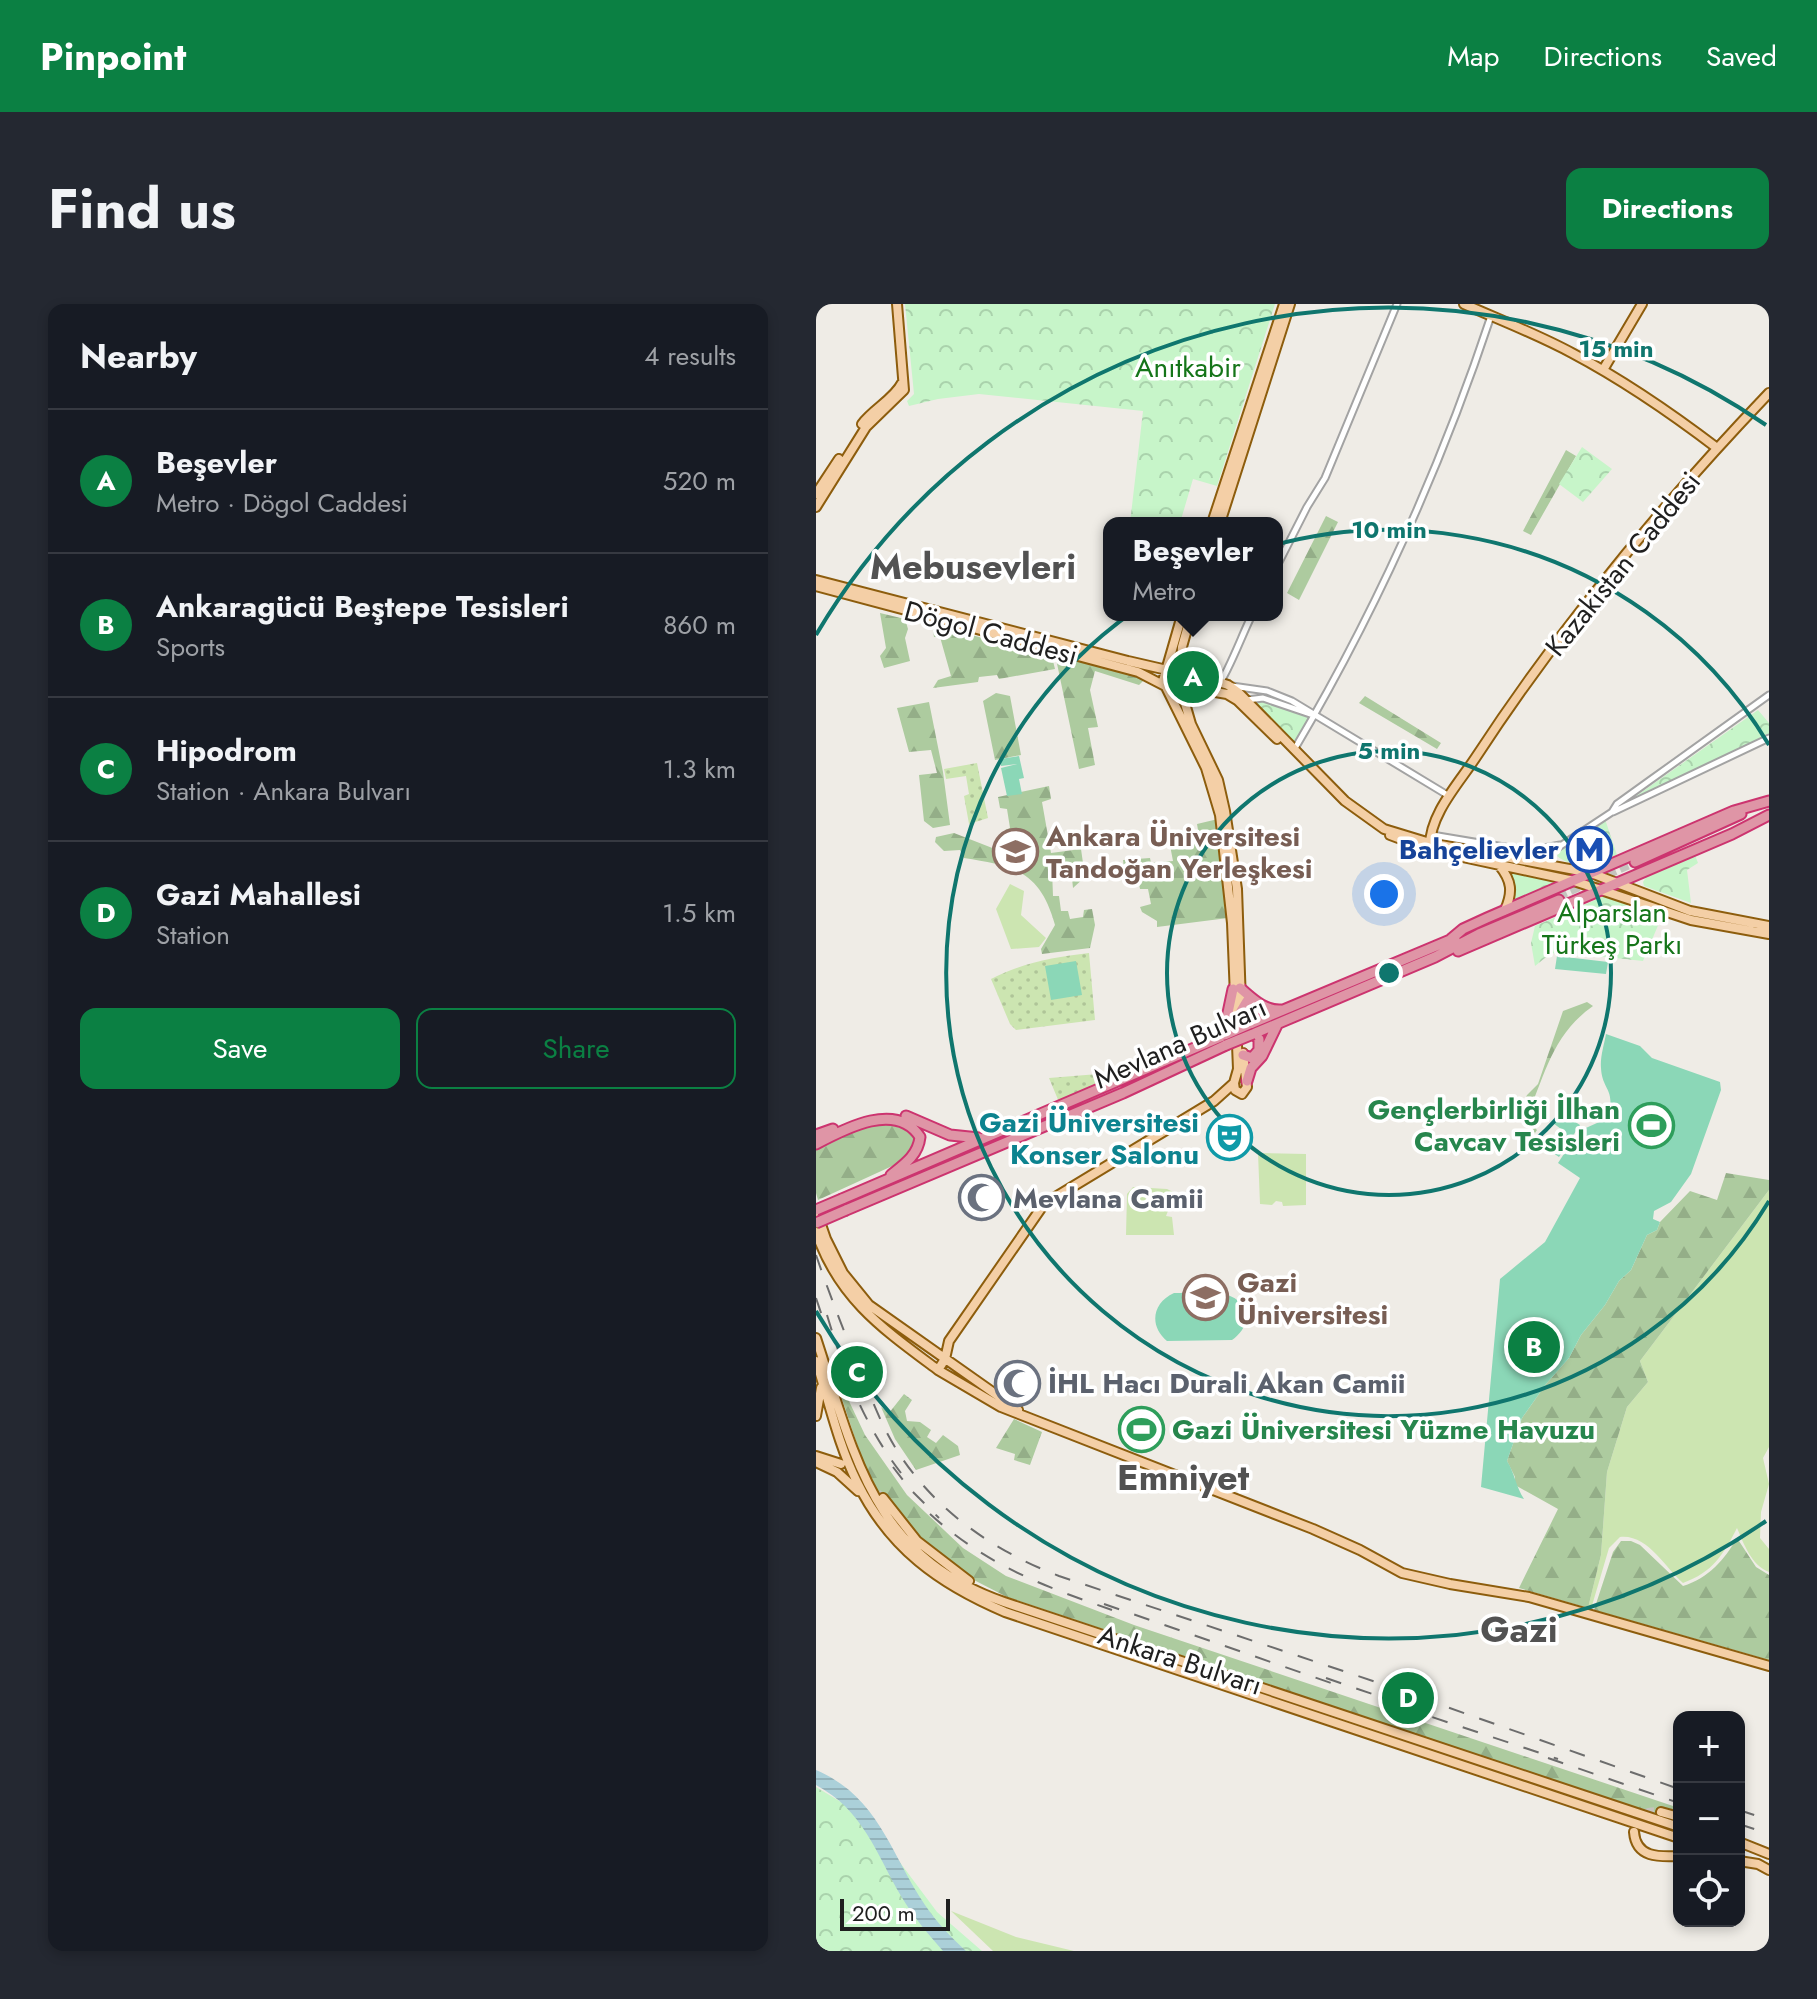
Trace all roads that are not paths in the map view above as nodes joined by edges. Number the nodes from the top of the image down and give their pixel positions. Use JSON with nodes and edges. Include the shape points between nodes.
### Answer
{"nodes":[{"id":1,"x":897,"y":304,"type":"edge"},
{"id":2,"x":1284,"y":304,"type":"edge"},
{"id":3,"x":1290,"y":304,"type":"edge"},
{"id":4,"x":1397,"y":304,"type":"edge"},
{"id":5,"x":1464,"y":304,"type":"edge"},
{"id":6,"x":1642,"y":304,"type":"edge"},
{"id":7,"x":1491,"y":316,"type":"junction"},
{"id":8,"x":1603,"y":370,"type":"junction"},
{"id":9,"x":902,"y":386,"type":"junction"},
{"id":10,"x":1769,"y":393,"type":"edge"},
{"id":11,"x":1717,"y":448,"type":"junction"},
{"id":12,"x":816,"y":494,"type":"edge"},
{"id":13,"x":816,"y":507,"type":"edge"},
{"id":14,"x":1214,"y":517,"type":"edge"},
{"id":15,"x":1222,"y":517,"type":"edge"},
{"id":16,"x":1283,"y":554,"type":"edge"},
{"id":17,"x":817,"y":585,"type":"edge"},
{"id":18,"x":1180,"y":621,"type":"edge"},
{"id":19,"x":1189,"y":621,"type":"edge"},
{"id":20,"x":1249,"y":621,"type":"edge"},
{"id":21,"x":1167,"y":670,"type":"junction"},
{"id":22,"x":1180,"y":672,"type":"junction"},
{"id":23,"x":1164,"y":684,"type":"junction"},
{"id":24,"x":1223,"y":684,"type":"junction"},
{"id":25,"x":1180,"y":686,"type":"junction"},
{"id":26,"x":1769,"y":695,"type":"edge"},
{"id":27,"x":1244,"y":703,"type":"junction"},
{"id":28,"x":1314,"y":715,"type":"junction"},
{"id":29,"x":1769,"y":738,"type":"edge"},
{"id":30,"x":1294,"y":750,"type":"junction"},
{"id":31,"x":1450,"y":796,"type":"junction"},
{"id":32,"x":1769,"y":801,"type":"edge"},
{"id":33,"x":1612,"y":812,"type":"junction"},
{"id":34,"x":1769,"y":813,"type":"edge"},
{"id":35,"x":1430,"y":843,"type":"junction"},
{"id":36,"x":1563,"y":844,"type":"junction"},
{"id":37,"x":1556,"y":850,"type":"junction"},
{"id":38,"x":1499,"y":865,"type":"junction"},
{"id":39,"x":1533,"y":867,"type":"junction"},
{"id":40,"x":1636,"y":867,"type":"junction"},
{"id":41,"x":1567,"y":869,"type":"junction"},
{"id":42,"x":1591,"y":873,"type":"junction"},
{"id":43,"x":1569,"y":883,"type":"junction"},
{"id":44,"x":1618,"y":883,"type":"junction"},
{"id":45,"x":1600,"y":891,"type":"junction"},
{"id":46,"x":1646,"y":894,"type":"junction"},
{"id":47,"x":1572,"y":903,"type":"junction"},
{"id":48,"x":1505,"y":910,"type":"junction"},
{"id":49,"x":1769,"y":926,"type":"edge"},
{"id":50,"x":1769,"y":934,"type":"edge"},
{"id":51,"x":1451,"y":939,"type":"junction"},
{"id":52,"x":1435,"y":957,"type":"junction"},
{"id":53,"x":1236,"y":988,"type":"junction"},
{"id":54,"x":1284,"y":1009,"type":"junction"},
{"id":55,"x":1238,"y":1014,"type":"junction"},
{"id":56,"x":1278,"y":1023,"type":"junction"},
{"id":57,"x":1254,"y":1026,"type":"junction"},
{"id":58,"x":1226,"y":1040,"type":"junction"},
{"id":59,"x":1209,"y":1043,"type":"junction"},
{"id":60,"x":1243,"y":1055,"type":"junction"},
{"id":61,"x":1247,"y":1081,"type":"junction"},
{"id":62,"x":1234,"y":1083,"type":"junction"},
{"id":63,"x":1242,"y":1094,"type":"junction"},
{"id":64,"x":1214,"y":1101,"type":"junction"},
{"id":65,"x":816,"y":1135,"type":"edge"},
{"id":66,"x":986,"y":1138,"type":"junction"},
{"id":67,"x":816,"y":1144,"type":"edge"},
{"id":68,"x":882,"y":1182,"type":"junction"},
{"id":69,"x":816,"y":1215,"type":"edge"},
{"id":70,"x":816,"y":1232,"type":"edge"},
{"id":71,"x":816,"y":1338,"type":"edge"},
{"id":72,"x":949,"y":1341,"type":"junction"},
{"id":73,"x":931,"y":1349,"type":"junction"},
{"id":74,"x":945,"y":1359,"type":"junction"},
{"id":75,"x":925,"y":1360,"type":"junction"},
{"id":76,"x":816,"y":1361,"type":"edge"},
{"id":77,"x":938,"y":1370,"type":"junction"},
{"id":78,"x":821,"y":1376,"type":"junction"},
{"id":79,"x":816,"y":1416,"type":"edge"},
{"id":80,"x":1036,"y":1422,"type":"junction"},
{"id":81,"x":816,"y":1459,"type":"edge"},
{"id":82,"x":841,"y":1464,"type":"tunnel mouth"},
{"id":83,"x":883,"y":1498,"type":"tunnel mouth"},
{"id":84,"x":870,"y":1505,"type":"junction"},
{"id":85,"x":1004,"y":1602,"type":"junction"},
{"id":86,"x":1769,"y":1666,"type":"edge"},
{"id":87,"x":1661,"y":1812,"type":"dead end"},
{"id":88,"x":1673,"y":1815,"type":"edge"},
{"id":89,"x":1673,"y":1825,"type":"edge"},
{"id":90,"x":1634,"y":1832,"type":"dead end"},
{"id":91,"x":1673,"y":1836,"type":"edge"},
{"id":92,"x":1745,"y":1846,"type":"edge"},
{"id":93,"x":1769,"y":1855,"type":"edge"},
{"id":94,"x":1673,"y":1856,"type":"edge"},
{"id":95,"x":1745,"y":1861,"type":"edge"},
{"id":96,"x":1769,"y":1869,"type":"edge"}],
"edges":[{"from":1,"to":9,"type":"main road"},
{"from":2,"to":14,"type":"main road"},
{"from":3,"to":15,"type":"main road"},
{"from":4,"to":16,"type":"street","via":[[1325,478]]},
{"from":5,"to":7,"type":"main road"},
{"from":6,"to":8,"type":"main road"},
{"from":7,"to":8,"type":"main road"},
{"from":7,"to":28,"type":"street","via":[[1453,425],[1403,541]]},
{"from":8,"to":11,"type":"main road"},
{"from":9,"to":12,"type":"main road","via":[[861,425]]},
{"from":9,"to":13,"type":"main road","via":[[899,397],[866,427]]},
{"from":10,"to":11,"type":"main road","name":"Kazakistan Caddesi"},
{"from":11,"to":31,"type":"main road","name":"Kazakistan Caddesi","via":[[1558,640]]},
{"from":17,"to":21,"type":"main road","name":"Dögol Caddesi"},
{"from":17,"to":23,"type":"main road","name":"Dögol Caddesi","via":[[1138,672]]},
{"from":18,"to":21,"type":"main road"},
{"from":19,"to":22,"type":"main road"},
{"from":20,"to":24,"type":"street"},
{"from":21,"to":22,"type":"main road"},
{"from":21,"to":23,"type":"main road"},
{"from":22,"to":24,"type":"main road"},
{"from":22,"to":25,"type":"main road"},
{"from":23,"to":25,"type":"main road"},
{"from":23,"to":53,"type":"main road","via":[[1206,768],[1220,815]]},
{"from":24,"to":27,"type":"main road"},
{"from":24,"to":28,"type":"street","via":[[1267,691]]},
{"from":25,"to":27,"type":"main road","via":[[1224,693]]},
{"from":25,"to":53,"type":"main road","via":[[1223,799],[1237,889]]},
{"from":26,"to":33,"type":"street"},
{"from":27,"to":28,"type":"street","via":[[1263,698]]},
{"from":27,"to":30,"type":"main road"},
{"from":27,"to":35,"type":"main road","via":[[1342,803],[1380,830]]},
{"from":28,"to":30,"type":"street"},
{"from":28,"to":31,"type":"street"},
{"from":29,"to":33,"type":"street"},
{"from":30,"to":35,"type":"main road","via":[[1345,801],[1384,829]]},
{"from":31,"to":35,"type":"main road","name":"Kazakistan Caddesi"},
{"from":32,"to":40,"type":"highway","via":[[1734,811]]},
{"from":33,"to":36,"type":"street"},
{"from":34,"to":40,"type":"highway"},
{"from":35,"to":36,"type":"street","via":[[1528,851]]},
{"from":35,"to":38,"type":"main road"},
{"from":35,"to":39,"type":"main road"},
{"from":36,"to":37,"type":"street"},
{"from":37,"to":39,"type":"street"},
{"from":37,"to":41,"type":"street","via":[[1557,860]]},
{"from":38,"to":39,"type":"main road"},
{"from":38,"to":48,"type":"main road","via":[[1511,890]]},
{"from":39,"to":41,"type":"main road"},
{"from":39,"to":43,"type":"main road"},
{"from":40,"to":42,"type":"highway"},
{"from":40,"to":44,"type":"highway"},
{"from":40,"to":46,"type":"main road"},
{"from":41,"to":42,"type":"main road"},
{"from":42,"to":43,"type":"highway"},
{"from":42,"to":44,"type":"main road"},
{"from":43,"to":45,"type":"main road"},
{"from":43,"to":47,"type":"highway"},
{"from":43,"to":48,"type":"highway"},
{"from":44,"to":45,"type":"highway"},
{"from":44,"to":46,"type":"main road"},
{"from":45,"to":47,"type":"highway"},
{"from":45,"to":50,"type":"main road","via":[[1691,920]]},
{"from":46,"to":49,"type":"main road","via":[[1690,911]]},
{"from":47,"to":52,"type":"highway"},
{"from":48,"to":51,"type":"highway"},
{"from":51,"to":52,"type":"highway","name":"Mevlana Bulvarı","via":[[1558,898]]},
{"from":51,"to":54,"type":"highway","name":"Mevlana Bulvarı"},
{"from":52,"to":56,"type":"highway","name":"Mevlana Bulvarı"},
{"from":53,"to":54,"type":"highway","via":[[1273,1010]]},
{"from":53,"to":55,"type":"main road"},
{"from":53,"to":59,"type":"highway","via":[[1225,1027]]},
{"from":54,"to":57,"type":"highway","name":"Mevlana Bulvarı"},
{"from":55,"to":57,"type":"highway","via":[[1247,1001],[1253,1002],[1260,1010]]},
{"from":55,"to":60,"type":"main road"},
{"from":55,"to":62,"type":"main road"},
{"from":56,"to":57,"type":"highway","name":"Mevlana Bulvarı"},
{"from":56,"to":61,"type":"highway"},
{"from":57,"to":58,"type":"highway","name":"Mevlana Bulvarı","bridge":true},
{"from":57,"to":60,"type":"highway","via":[[1259,1050],[1252,1058]]},
{"from":58,"to":59,"type":"highway","name":"Mevlana Bulvarı"},
{"from":58,"to":69,"type":"highway","name":"Mevlana Bulvarı","bridge":true,"via":[[1109,1099],[846,1210]]},
{"from":59,"to":66,"type":"highway","name":"Mevlana Bulvarı"},
{"from":60,"to":61,"type":"main road"},
{"from":61,"to":63,"type":"main road"},
{"from":62,"to":63,"type":"main road"},
{"from":62,"to":64,"type":"main road"},
{"from":63,"to":64,"type":"main road"},
{"from":64,"to":72,"type":"main road","via":[[1044,1204]]},
{"from":65,"to":66,"type":"highway","via":[[875,1116],[897,1115],[957,1137]]},
{"from":66,"to":68,"type":"highway","name":"Mevlana Bulvarı"},
{"from":67,"to":68,"type":"highway","via":[[875,1121],[910,1123],[920,1137],[919,1147]]},
{"from":68,"to":69,"type":"highway","name":"Mevlana Bulvarı","bridge":true},
{"from":69,"to":73,"type":"main road","via":[[853,1288]]},
{"from":70,"to":75,"type":"main road","via":[[848,1294]]},
{"from":71,"to":85,"type":"main road","name":"Ankara Bulvarı","via":[[861,1473],[890,1521],[932,1564]]},
{"from":72,"to":73,"type":"main road"},
{"from":72,"to":74,"type":"main road"},
{"from":73,"to":74,"type":"main road"},
{"from":73,"to":75,"type":"main road"},
{"from":74,"to":77,"type":"main road"},
{"from":74,"to":80,"type":"main road"},
{"from":75,"to":77,"type":"main road"},
{"from":76,"to":78,"type":"main road","name":"Ankara Bulvarı"},
{"from":77,"to":80,"type":"main road"},
{"from":78,"to":79,"type":"main road"},
{"from":78,"to":84,"type":"main road","name":"Ankara Bulvarı","via":[[846,1456]]},
{"from":80,"to":86,"type":"main road","via":[[1313,1529],[1402,1573],[1529,1597]]},
{"from":81,"to":82,"type":"main road"},
{"from":81,"to":84,"type":"main road"},
{"from":83,"to":85,"type":"main road","via":[[936,1558]]},
{"from":84,"to":91,"type":"main road","name":"Ankara Bulvarı","via":[[929,1572],[1005,1612]]},
{"from":85,"to":89,"type":"main road","name":"Ankara Bulvarı"},
{"from":87,"to":88,"type":"main road"},
{"from":90,"to":94,"type":"main road","via":[[1648,1855]]},
{"from":92,"to":93,"type":"main road"},
{"from":95,"to":96,"type":"main road"}]}
